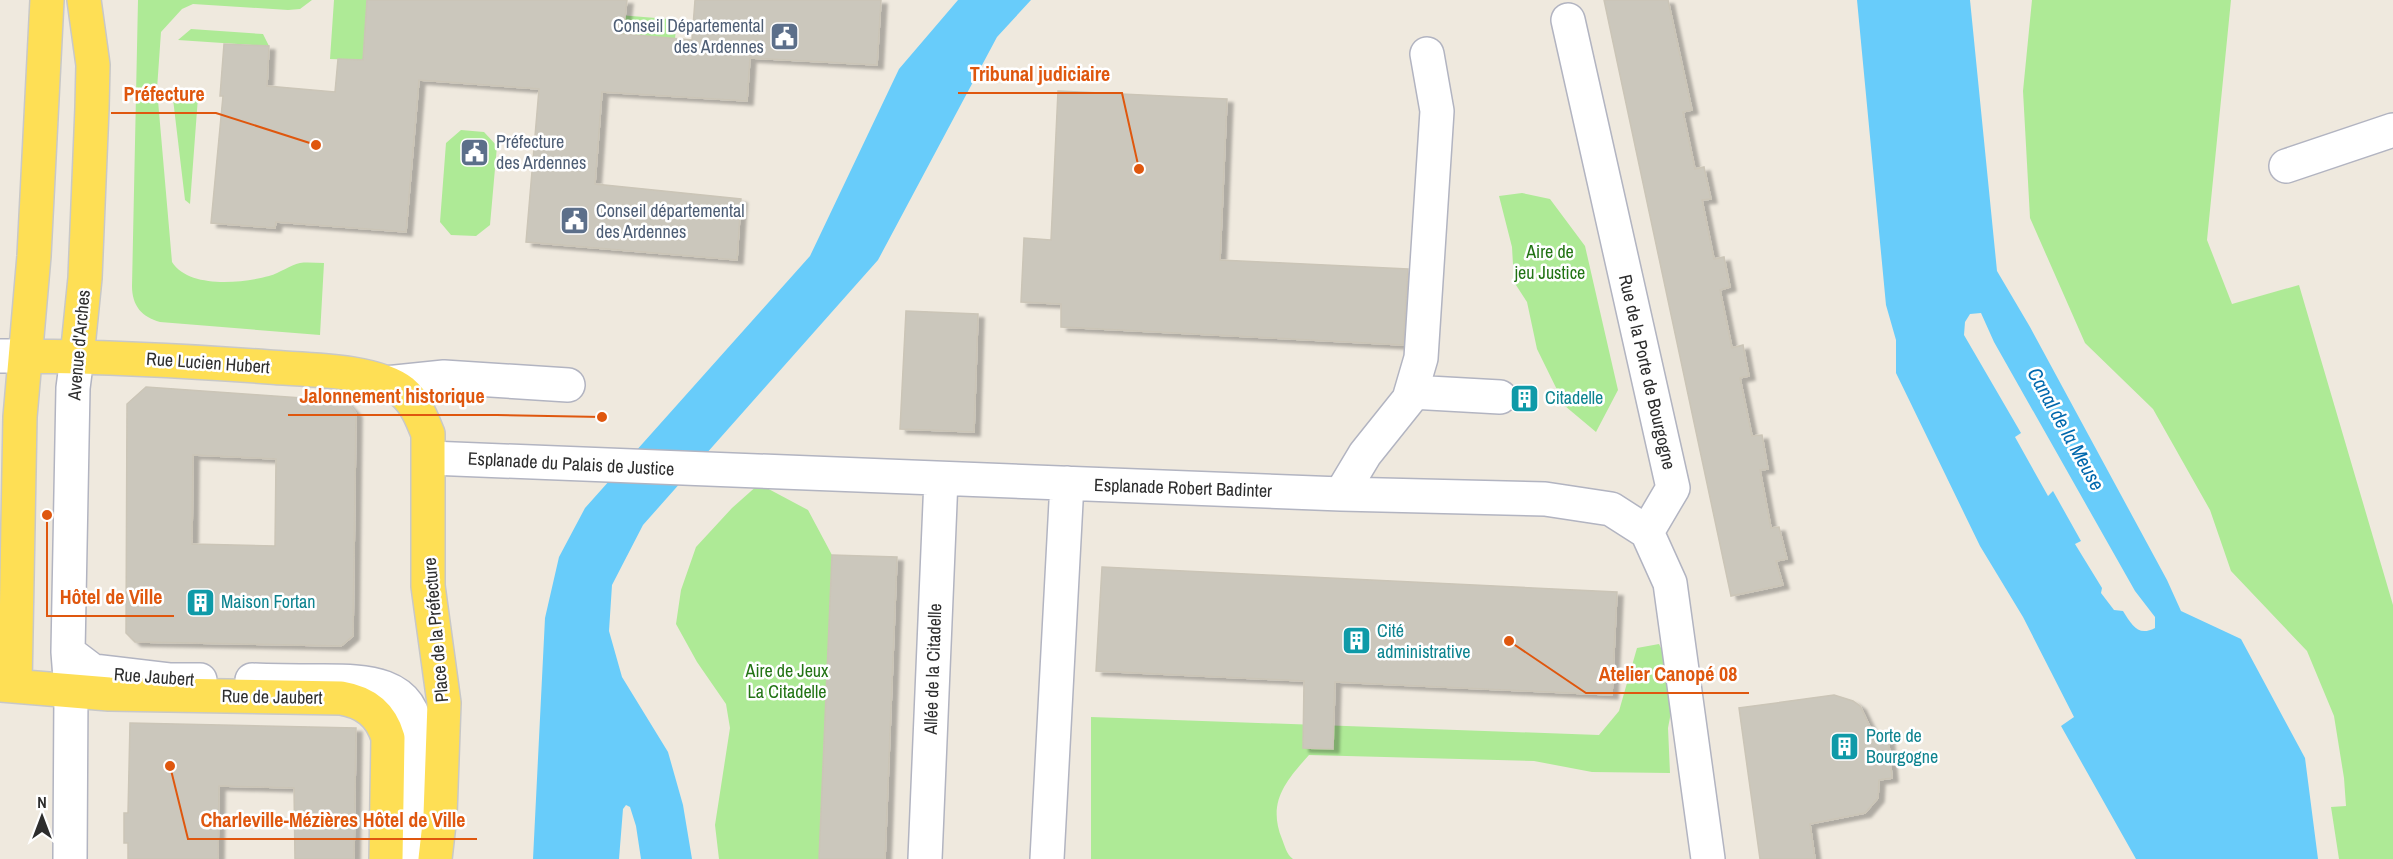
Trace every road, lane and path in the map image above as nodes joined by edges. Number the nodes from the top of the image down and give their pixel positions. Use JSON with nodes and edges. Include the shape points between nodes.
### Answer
{"nodes":[{"id":1,"x":47,"y":0,"type":"edge"},
{"id":2,"x":84,"y":0,"type":"edge"},
{"id":3,"x":1568,"y":21,"type":"dead end"},
{"id":4,"x":1427,"y":54,"type":"dead end"},
{"id":5,"x":2393,"y":130,"type":"edge"},
{"id":6,"x":2286,"y":166,"type":"dead end"},
{"id":7,"x":14,"y":356,"type":"edge"},
{"id":8,"x":77,"y":357,"type":"junction"},
{"id":9,"x":386,"y":383,"type":"junction"},
{"id":10,"x":568,"y":385,"type":"dead end"},
{"id":11,"x":1411,"y":392,"type":"junction"},
{"id":12,"x":1500,"y":397,"type":"dead end"},
{"id":13,"x":430,"y":458,"type":"junction"},
{"id":14,"x":711,"y":471,"type":"joint"},
{"id":15,"x":941,"y":479,"type":"junction"},
{"id":16,"x":1067,"y":483,"type":"junction"},
{"id":17,"x":1341,"y":494,"type":"junction"},
{"id":18,"x":1647,"y":532,"type":"junction"},
{"id":19,"x":68,"y":652,"type":"junction"},
{"id":20,"x":8,"y":685,"type":"edge"},
{"id":21,"x":71,"y":691,"type":"junction"},
{"id":22,"x":70,"y":859,"type":"edge"},
{"id":23,"x":386,"y":859,"type":"edge"},
{"id":24,"x":409,"y":859,"type":"edge"},
{"id":25,"x":435,"y":859,"type":"edge"},
{"id":26,"x":925,"y":859,"type":"edge"},
{"id":27,"x":1047,"y":859,"type":"edge"},
{"id":28,"x":1708,"y":859,"type":"edge"}],
"edges":[{"from":1,"to":7,"type":"main road"},
{"from":2,"to":8,"type":"main road","name":"Avenue d'Arches","via":[[93,65],[85,278]]},
{"from":3,"to":18,"type":"street","name":"Rue de la Porte de Bourgogne","via":[[1673,488]]},
{"from":4,"to":11,"type":"street","via":[[1437,111],[1421,358]]},
{"from":5,"to":6,"type":"street"},
{"from":7,"to":8,"type":"main road","name":"Rue Lucien Hubert"},
{"from":7,"to":20,"type":"main road","via":[[20,417]]},
{"from":8,"to":9,"type":"main road","name":"Rue Lucien Hubert","via":[[169,359],[347,373]]},
{"from":8,"to":19,"type":"street","name":"Avenue d'Arches","via":[[73,388]]},
{"from":9,"to":10,"type":"street","name":"Rue Lucien Hubert","via":[[444,377]]},
{"from":9,"to":13,"type":"main road","name":"Place de la Préfecture","via":[[403,392],[419,411],[428,434]]},
{"from":11,"to":12,"type":"street"},
{"from":11,"to":17,"type":"street"},
{"from":13,"to":14,"type":"street","name":"Esplanade du Palais de Justice"},
{"from":13,"to":25,"type":"main road","name":"Place de la Préfecture","via":[[428,586],[444,703]]},
{"from":14,"to":15,"type":"street","name":"Esplanade Robert Badinter"},
{"from":15,"to":16,"type":"street","name":"Esplanade Robert Badinter"},
{"from":15,"to":26,"type":"street","name":"Allée de la Citadelle"},
{"from":16,"to":17,"type":"street","name":"Esplanade Robert Badinter"},
{"from":16,"to":27,"type":"street"},
{"from":17,"to":18,"type":"street","name":"Esplanade Robert Badinter","via":[[1545,499],[1611,509]]},
{"from":18,"to":28,"type":"street","via":[[1670,583]]},
{"from":19,"to":21,"type":"street","name":"Avenue d'Arches"},
{"from":19,"to":24,"type":"street","name":"Rue Jaubert","via":[[93,671],[109,675],[169,680],[366,681],[395,692],[408,705],[415,722]]},
{"from":20,"to":21,"type":"main road","name":"Rue de Jaubert"},
{"from":21,"to":22,"type":"street","name":"Avenue d'Arches"},
{"from":21,"to":23,"type":"main road","name":"Rue de Jaubert","via":[[356,700],[377,715],[388,738]]}]}
